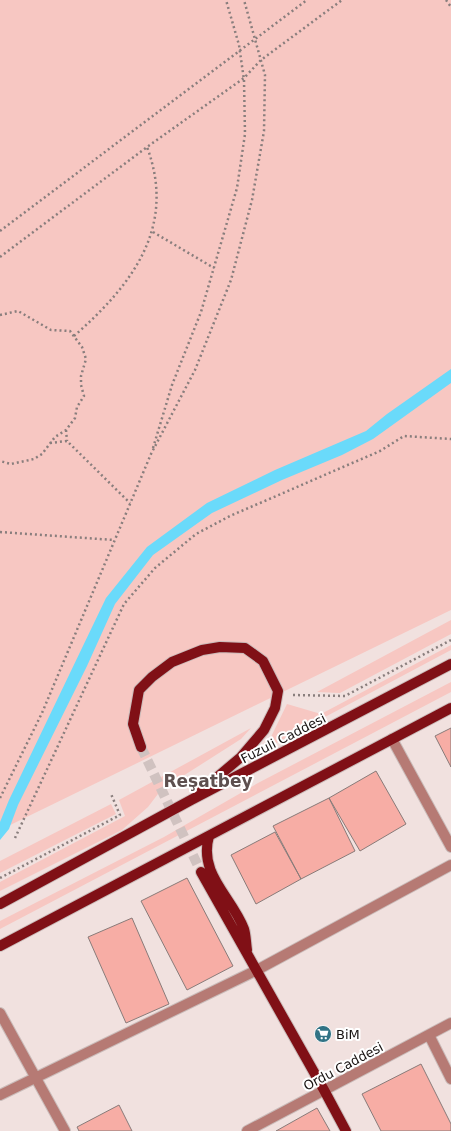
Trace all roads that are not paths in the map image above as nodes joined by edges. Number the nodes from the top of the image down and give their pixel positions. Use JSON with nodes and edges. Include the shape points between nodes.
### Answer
{"nodes":[{"id":1,"x":451,"y":664,"type":"edge"},
{"id":2,"x":451,"y":708,"type":"edge"},
{"id":3,"x":392,"y":739,"type":"junction"},
{"id":4,"x":141,"y":747,"type":"tunnel mouth"},
{"id":5,"x":191,"y":800,"type":"junction"},
{"id":6,"x":209,"y":836,"type":"junction"},
{"id":7,"x":451,"y":847,"type":"edge"},
{"id":8,"x":451,"y":865,"type":"edge"},
{"id":9,"x":200,"y":872,"type":"tunnel mouth"},
{"id":10,"x":0,"y":904,"type":"edge"},
{"id":11,"x":0,"y":946,"type":"edge"},
{"id":12,"x":248,"y":956,"type":"junction"},
{"id":13,"x":257,"y":970,"type":"junction"},
{"id":14,"x":0,"y":1013,"type":"edge"},
{"id":15,"x":451,"y":1023,"type":"edge"},
{"id":16,"x":428,"y":1035,"type":"junction"},
{"id":17,"x":35,"y":1079,"type":"junction"},
{"id":18,"x":451,"y":1079,"type":"edge"},
{"id":19,"x":324,"y":1090,"type":"junction"},
{"id":20,"x":0,"y":1095,"type":"edge"},
{"id":21,"x":65,"y":1131,"type":"edge"},
{"id":22,"x":247,"y":1131,"type":"edge"},
{"id":23,"x":346,"y":1131,"type":"edge"}],
"edges":[{"from":1,"to":5,"type":"main road","name":"Fuzuli Caddesi"},
{"from":2,"to":3,"type":"main road"},
{"from":3,"to":6,"type":"main road"},
{"from":3,"to":7,"type":"street"},
{"from":4,"to":5,"type":"main road","via":[[133,724],[139,690],[172,662],[202,650],[220,647],[244,648],[263,661],[278,691],[264,730],[241,757]]},
{"from":5,"to":10,"type":"main road","name":"Fuzuli Caddesi"},
{"from":6,"to":11,"type":"main road"},
{"from":6,"to":12,"type":"main road","via":[[209,869],[244,929]]},
{"from":8,"to":13,"type":"street"},
{"from":9,"to":12,"type":"main road"},
{"from":12,"to":13,"type":"main road"},
{"from":13,"to":17,"type":"street"},
{"from":13,"to":19,"type":"main road"},
{"from":14,"to":17,"type":"street"},
{"from":15,"to":16,"type":"street","name":"Ordu Caddesi"},
{"from":16,"to":18,"type":"street"},
{"from":16,"to":19,"type":"street","name":"Ordu Caddesi"},
{"from":17,"to":20,"type":"street"},
{"from":17,"to":21,"type":"street"},
{"from":19,"to":22,"type":"street","name":"Ordu Caddesi"},
{"from":19,"to":23,"type":"main road"}]}
